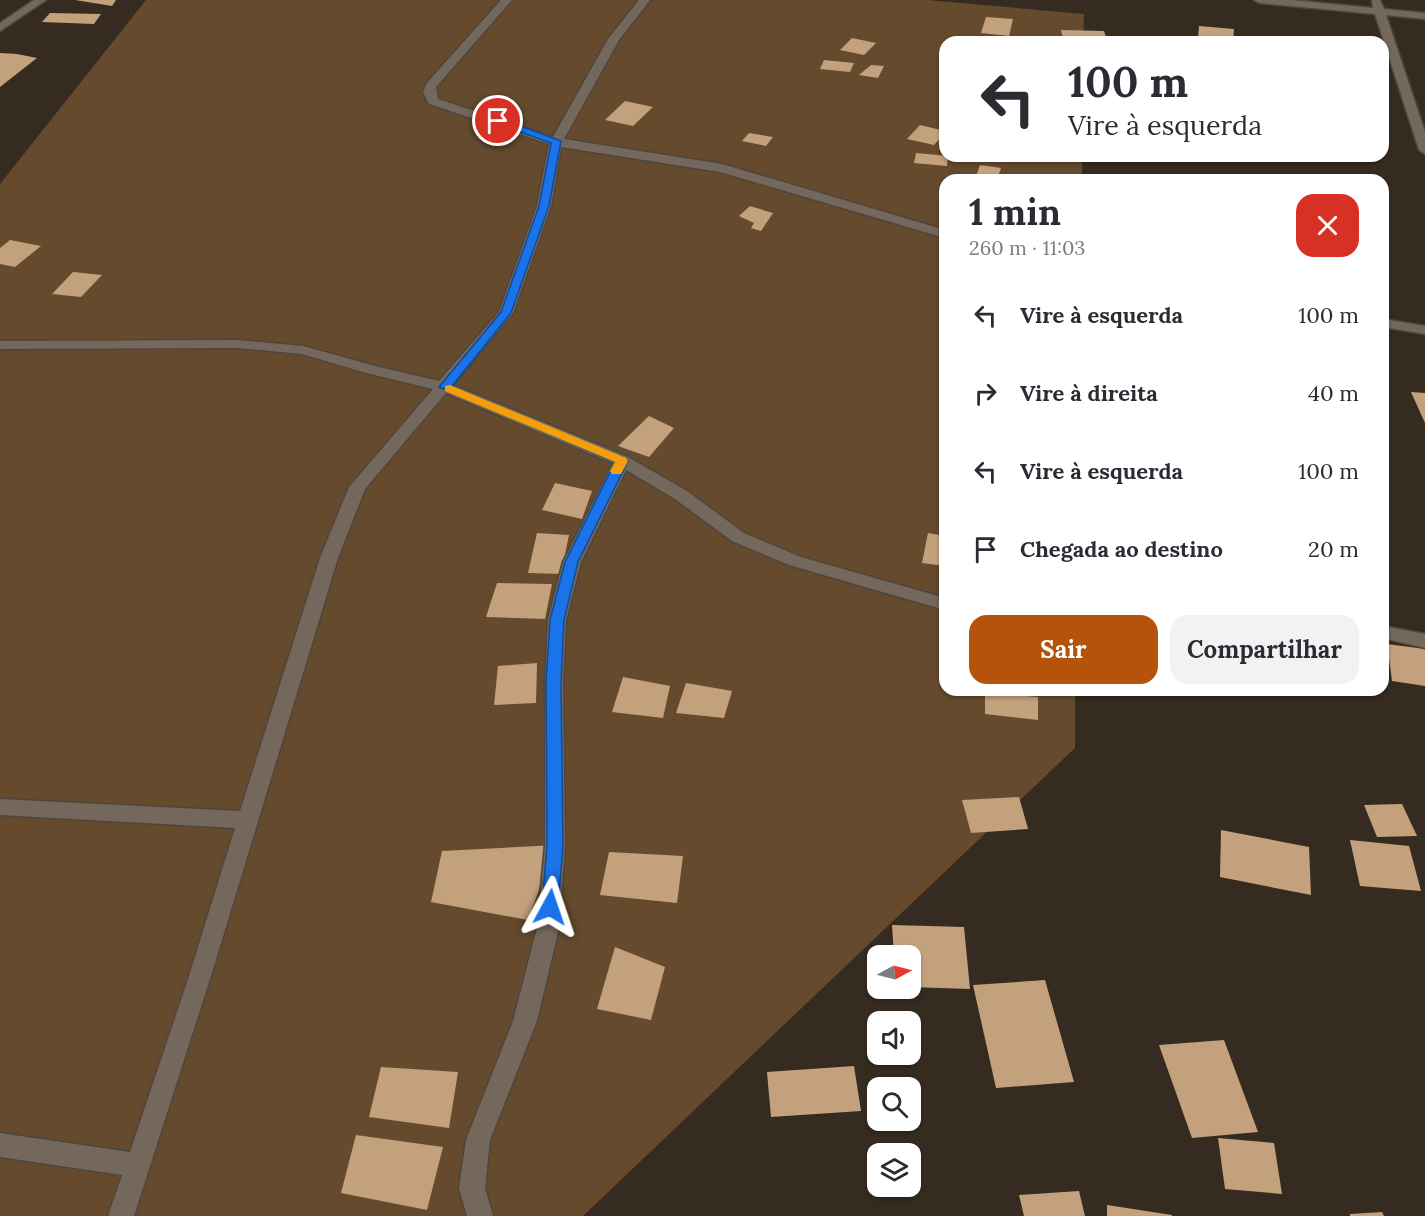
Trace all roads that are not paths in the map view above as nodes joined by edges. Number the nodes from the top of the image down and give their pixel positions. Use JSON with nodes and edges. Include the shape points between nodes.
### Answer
{"nodes":[{"id":1,"x":41,"y":0,"type":"edge"},
{"id":2,"x":507,"y":0,"type":"edge"},
{"id":3,"x":645,"y":0,"type":"edge"},
{"id":4,"x":1259,"y":0,"type":"edge"},
{"id":5,"x":1377,"y":5,"type":"edge"},
{"id":6,"x":1425,"y":16,"type":"edge"},
{"id":7,"x":0,"y":28,"type":"edge"},
{"id":8,"x":1387,"y":36,"type":"edge"},
{"id":9,"x":1389,"y":41,"type":"edge"},
{"id":10,"x":556,"y":141,"type":"junction"},
{"id":11,"x":1425,"y":150,"type":"edge"},
{"id":12,"x":939,"y":232,"type":"edge"},
{"id":13,"x":1389,"y":323,"type":"edge"},
{"id":14,"x":1425,"y":330,"type":"edge"},
{"id":15,"x":0,"y":345,"type":"edge"},
{"id":16,"x":445,"y":387,"type":"junction"},
{"id":17,"x":622,"y":461,"type":"junction"},
{"id":18,"x":939,"y":602,"type":"edge"},
{"id":19,"x":1389,"y":633,"type":"edge"},
{"id":20,"x":1425,"y":641,"type":"edge"},
{"id":21,"x":0,"y":807,"type":"edge"},
{"id":22,"x":247,"y":820,"type":"junction"},
{"id":23,"x":0,"y":1145,"type":"edge"},
{"id":24,"x":138,"y":1164,"type":"junction"},
{"id":25,"x":121,"y":1216,"type":"edge"},
{"id":26,"x":480,"y":1216,"type":"edge"}],
"edges":[{"from":1,"to":7,"type":"street"},
{"from":2,"to":10,"type":"street","via":[[439,75],[429,92],[433,101]]},
{"from":3,"to":10,"type":"street","via":[[614,39]]},
{"from":4,"to":5,"type":"street"},
{"from":5,"to":6,"type":"street"},
{"from":5,"to":8,"type":"street"},
{"from":9,"to":11,"type":"street"},
{"from":10,"to":12,"type":"street","via":[[722,168]]},
{"from":10,"to":16,"type":"street","via":[[544,206],[506,313]]},
{"from":13,"to":14,"type":"street"},
{"from":15,"to":16,"type":"street","via":[[238,344],[303,350]]},
{"from":16,"to":17,"type":"street"},
{"from":16,"to":22,"type":"street","via":[[357,487],[329,558]]},
{"from":17,"to":18,"type":"street","via":[[681,495],[738,537],[795,561]]},
{"from":17,"to":26,"type":"street","via":[[572,562],[557,620],[555,845],[548,928],[525,1021],[478,1140],[472,1188]]},
{"from":19,"to":20,"type":"street"},
{"from":21,"to":22,"type":"street"},
{"from":22,"to":24,"type":"street"},
{"from":23,"to":24,"type":"street"},
{"from":24,"to":25,"type":"street"}]}
